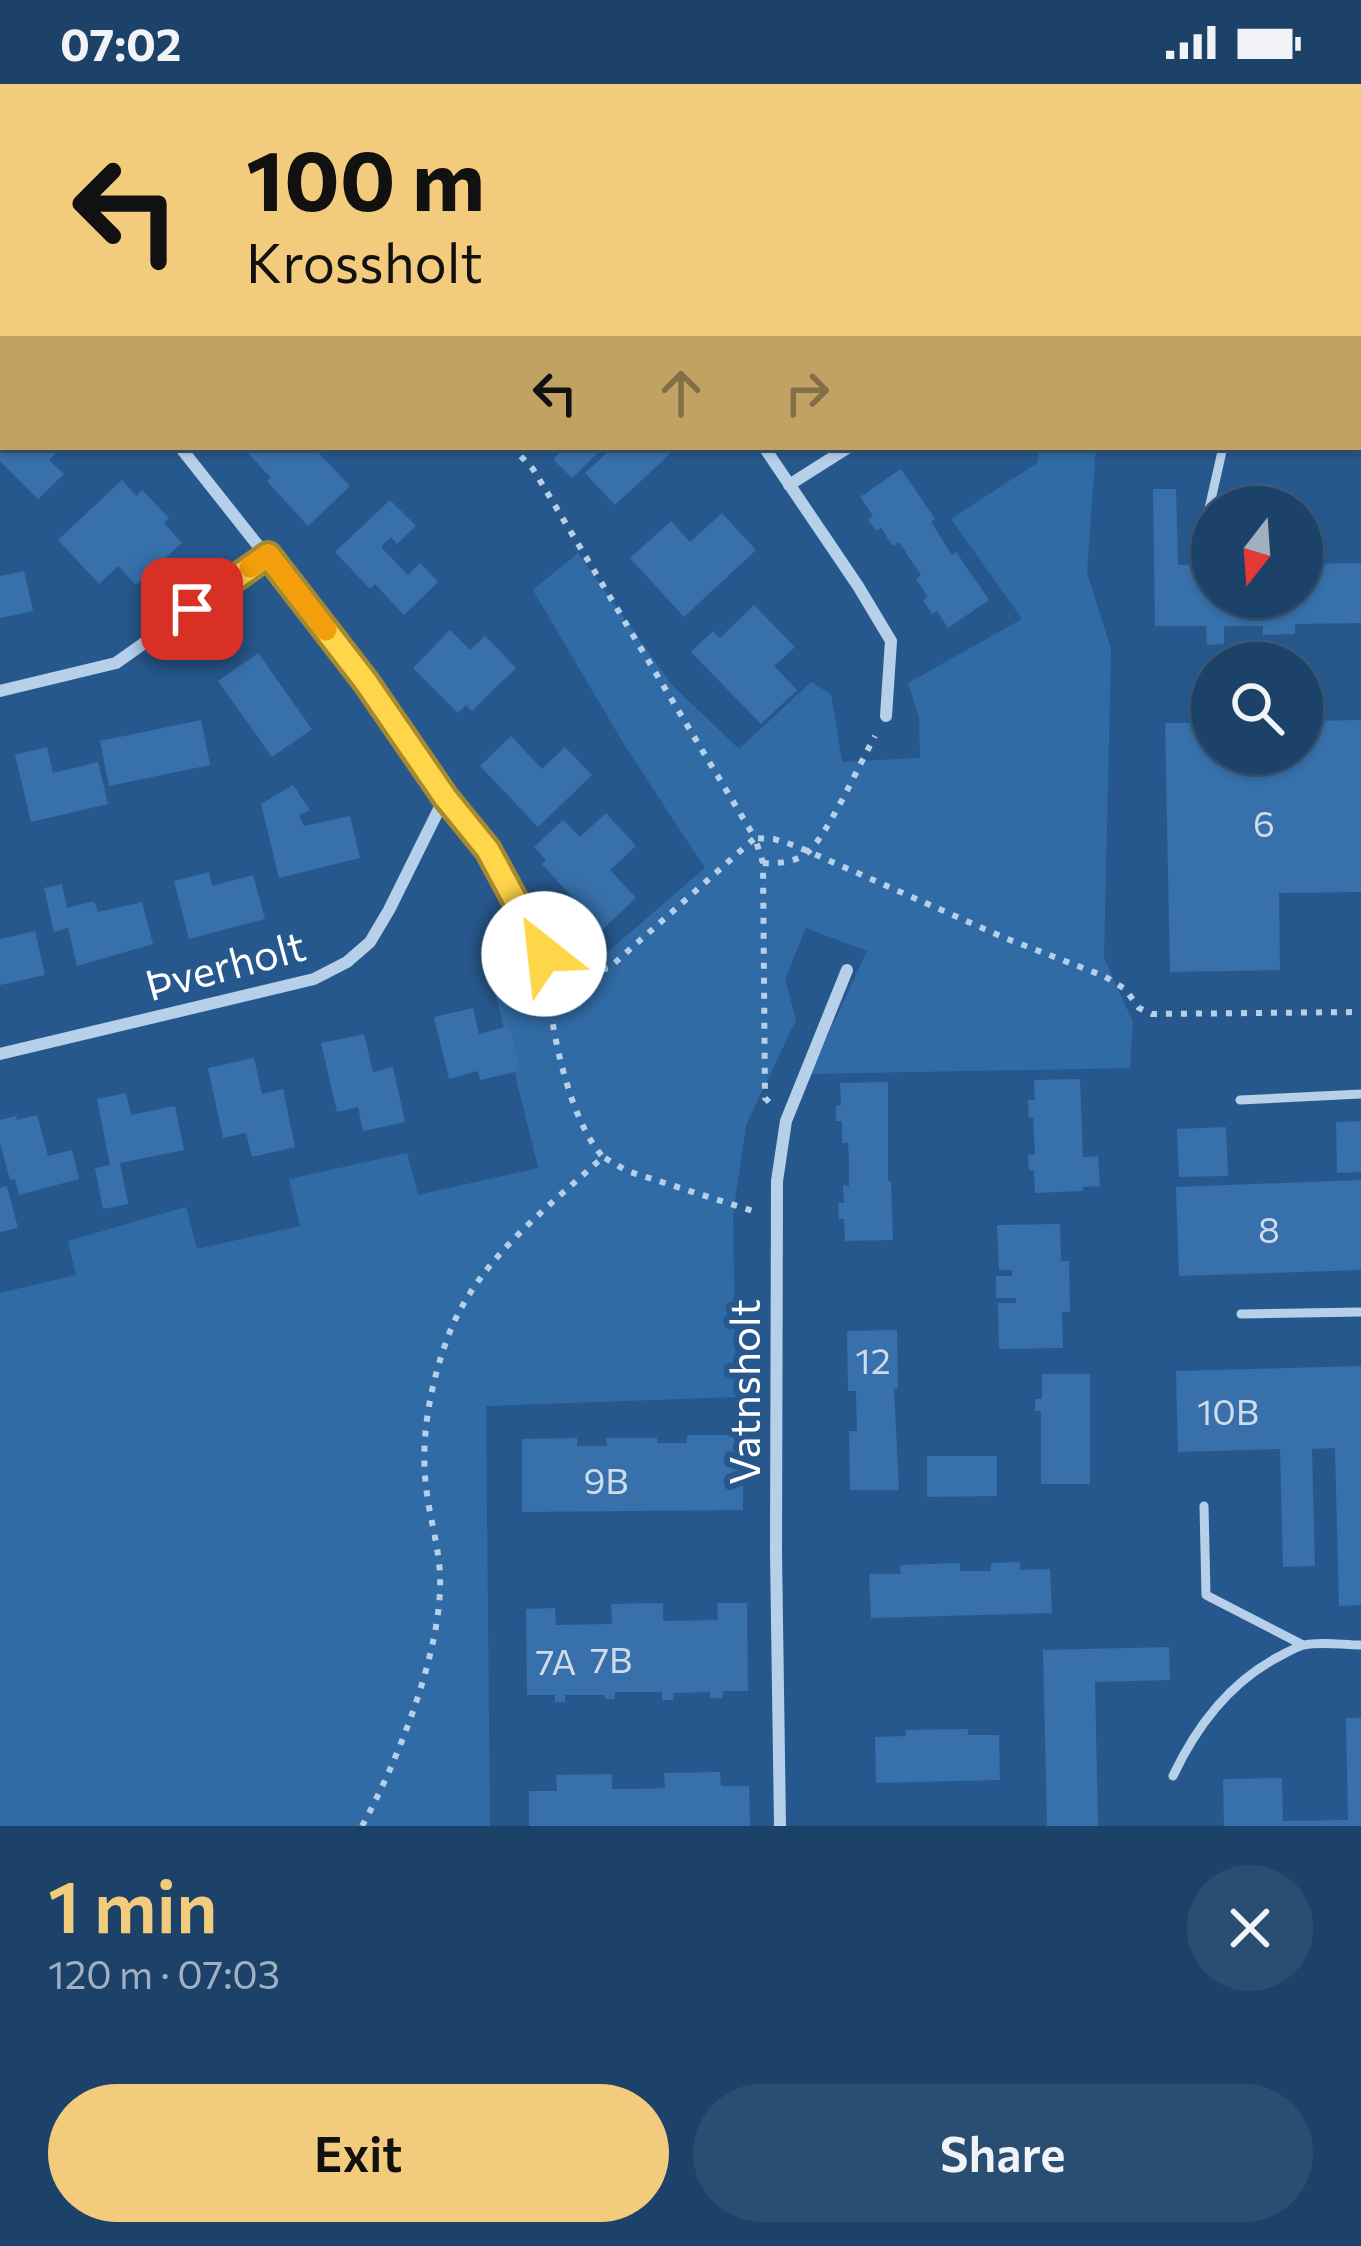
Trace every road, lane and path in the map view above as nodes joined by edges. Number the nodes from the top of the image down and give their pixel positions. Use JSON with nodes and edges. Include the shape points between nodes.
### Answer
{"nodes":[{"id":1,"x":182,"y":450,"type":"edge"},
{"id":2,"x":515,"y":450,"type":"edge"},
{"id":3,"x":766,"y":450,"type":"edge"},
{"id":4,"x":844,"y":450,"type":"edge"},
{"id":5,"x":1222,"y":450,"type":"edge"},
{"id":6,"x":789,"y":485,"type":"junction"},
{"id":7,"x":1214,"y":486,"type":"edge"},
{"id":8,"x":268,"y":555,"type":"junction"},
{"id":9,"x":0,"y":691,"type":"edge"},
{"id":10,"x":886,"y":716,"type":"joint"},
{"id":11,"x":445,"y":797,"type":"junction"},
{"id":12,"x":755,"y":838,"type":"junction"},
{"id":13,"x":808,"y":852,"type":"junction"},
{"id":14,"x":763,"y":863,"type":"junction"},
{"id":15,"x":544,"y":954,"type":"dead end"},
{"id":16,"x":847,"y":970,"type":"dead end"},
{"id":17,"x":1361,"y":1012,"type":"edge"},
{"id":18,"x":0,"y":1054,"type":"edge"},
{"id":19,"x":1361,"y":1094,"type":"edge"},
{"id":20,"x":1240,"y":1100,"type":"dead end"},
{"id":21,"x":786,"y":1121,"type":"junction"},
{"id":22,"x":603,"y":1157,"type":"junction"},
{"id":23,"x":776,"y":1218,"type":"junction"},
{"id":24,"x":1361,"y":1312,"type":"edge"},
{"id":25,"x":1241,"y":1314,"type":"dead end"},
{"id":26,"x":1204,"y":1506,"type":"dead end"},
{"id":27,"x":1304,"y":1645,"type":"junction"},
{"id":28,"x":1361,"y":1645,"type":"edge"},
{"id":29,"x":1173,"y":1776,"type":"dead end"},
{"id":30,"x":362,"y":1826,"type":"edge"},
{"id":31,"x":780,"y":1826,"type":"edge"}],
"edges":[{"from":1,"to":8,"type":"street"},
{"from":2,"to":12,"type":"path"},
{"from":3,"to":6,"type":"street"},
{"from":4,"to":6,"type":"street"},
{"from":5,"to":7,"type":"lane"},
{"from":6,"to":10,"type":"street","via":[[891,641]]},
{"from":8,"to":9,"type":"street","via":[[116,663]]},
{"from":8,"to":11,"type":"street"},
{"from":10,"to":13,"type":"path"},
{"from":11,"to":15,"type":"street","via":[[488,850]]},
{"from":11,"to":18,"type":"street","name":"Þverholt","via":[[370,942],[347,962],[314,979]]},
{"from":12,"to":13,"type":"path"},
{"from":12,"to":14,"type":"path"},
{"from":12,"to":22,"type":"path","via":[[609,968],[547,982],[574,1108]]},
{"from":13,"to":14,"type":"path"},
{"from":13,"to":17,"type":"path","via":[[1104,976],[1152,1014]]},
{"from":14,"to":21,"type":"path","via":[[765,1098]]},
{"from":16,"to":21,"type":"street","name":"Vatnsholt"},
{"from":19,"to":20,"type":"lane"},
{"from":21,"to":23,"type":"street","name":"Vatnsholt"},
{"from":22,"to":23,"type":"path"},
{"from":22,"to":30,"type":"path","via":[[499,1254],[449,1333],[424,1442],[438,1616],[405,1731]]},
{"from":23,"to":31,"type":"street","name":"Vatnsholt"},
{"from":24,"to":25,"type":"lane"},
{"from":26,"to":27,"type":"lane","via":[[1206,1595]]},
{"from":27,"to":28,"type":"lane"},
{"from":27,"to":29,"type":"lane","via":[[1257,1670],[1217,1705]]}]}
